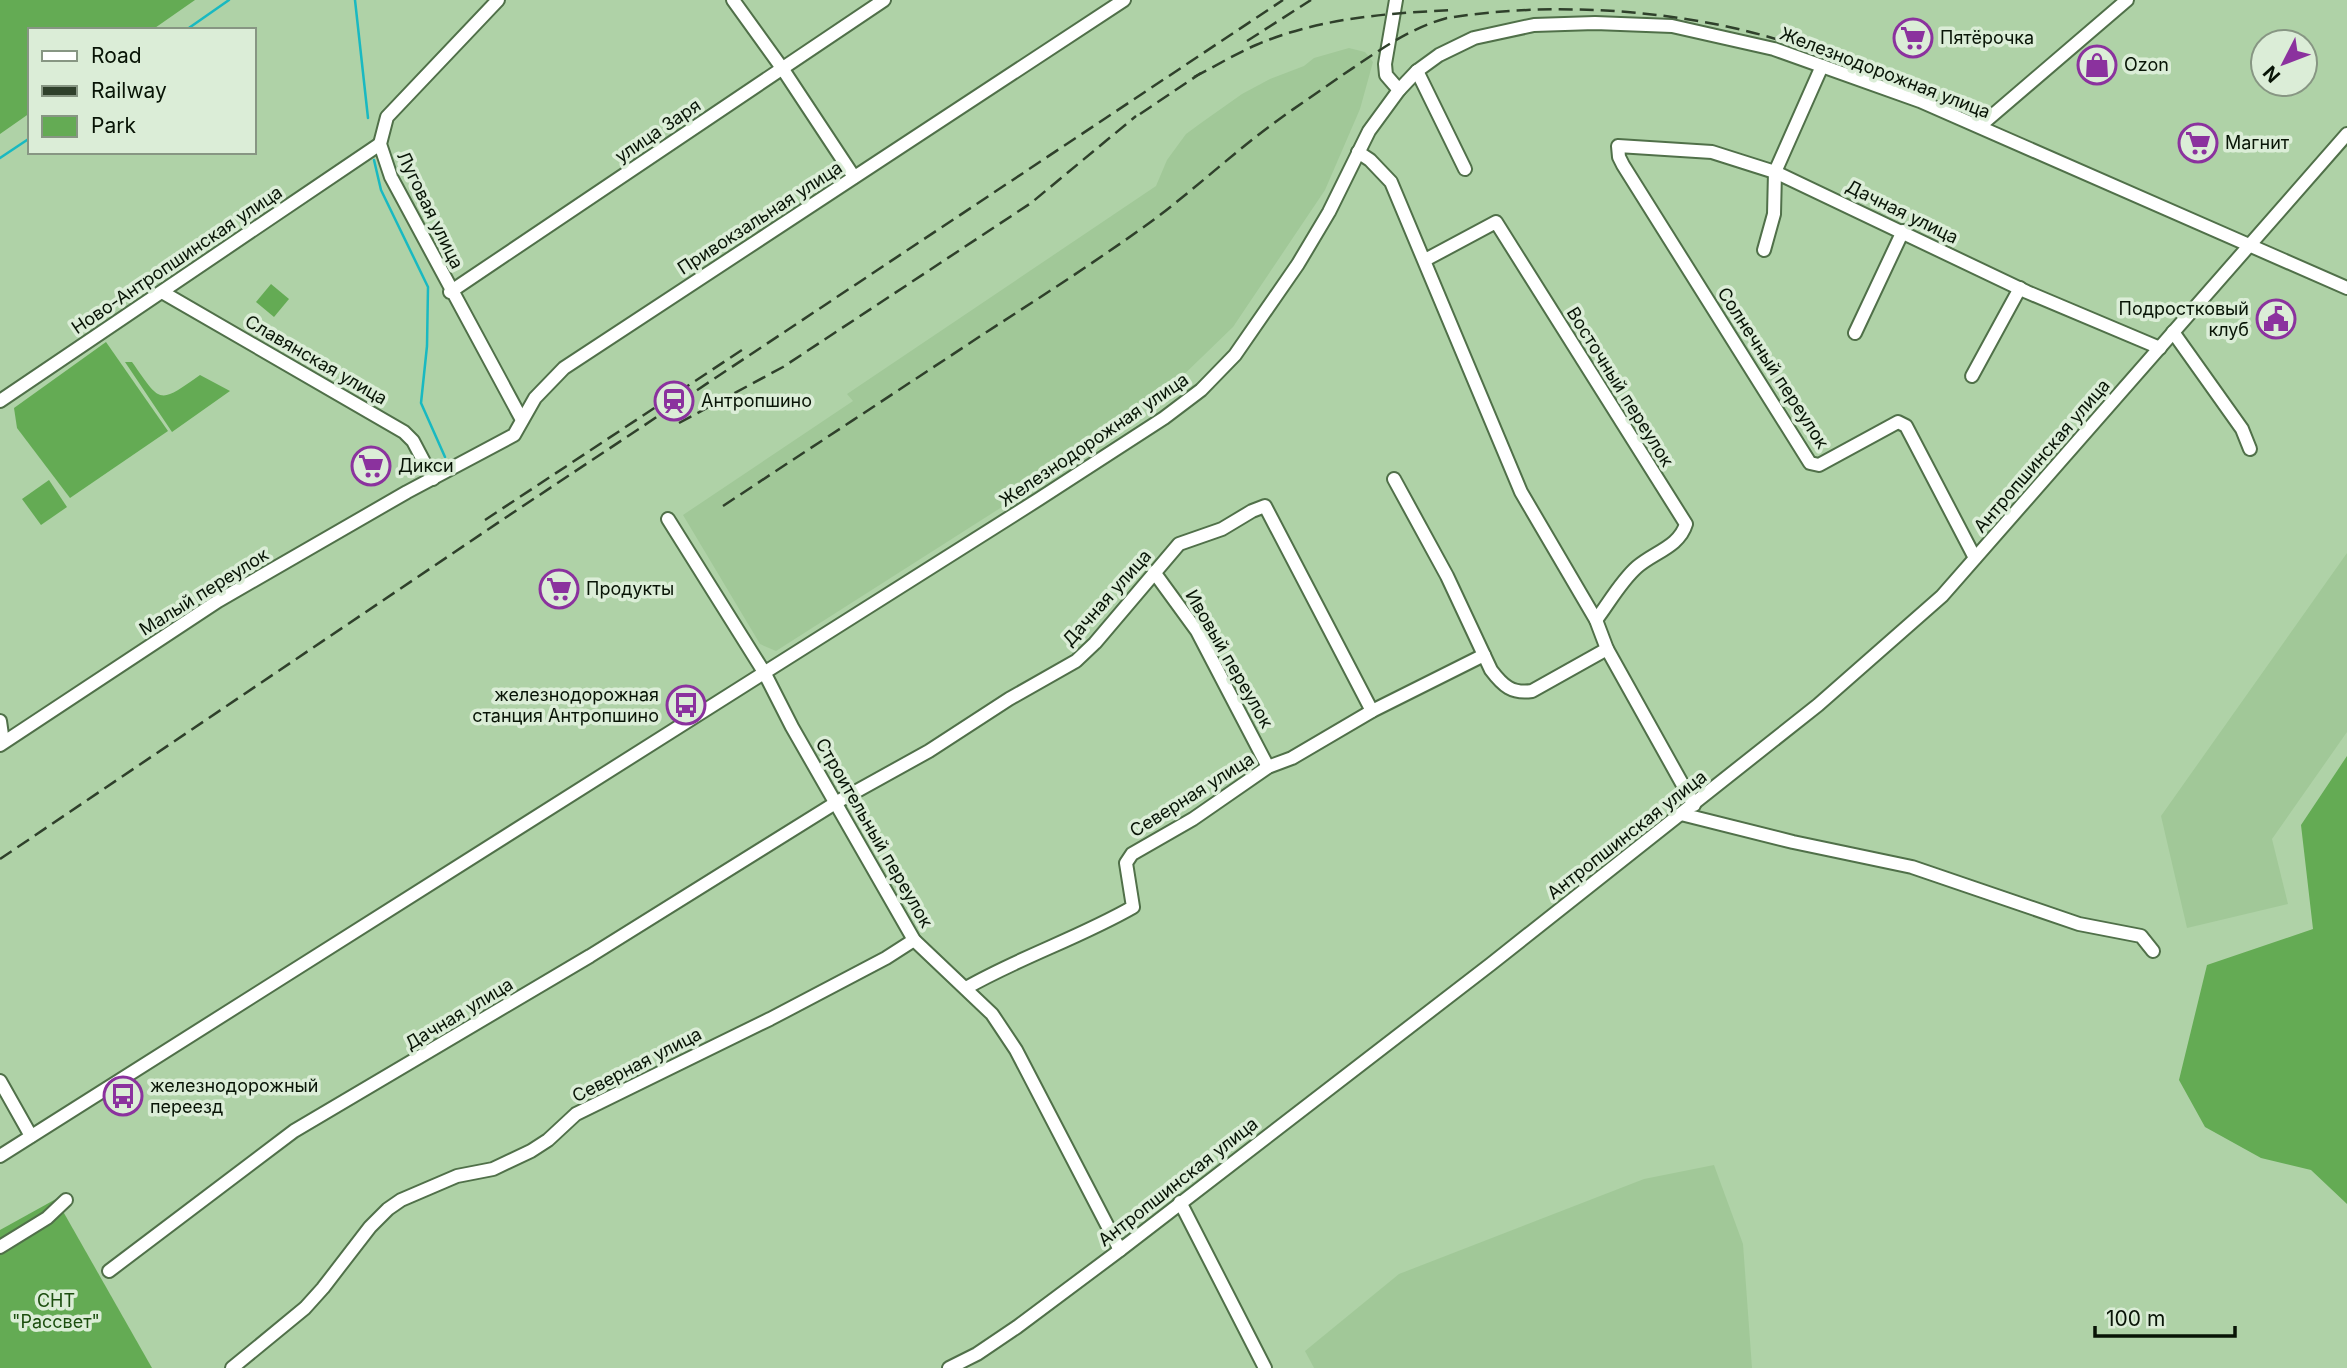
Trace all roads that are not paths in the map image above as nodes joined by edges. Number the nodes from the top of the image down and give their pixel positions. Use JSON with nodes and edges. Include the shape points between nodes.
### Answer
{"nodes":[{"id":1,"x":498,"y":0,"type":"edge"},
{"id":2,"x":733,"y":0,"type":"edge"},
{"id":3,"x":884,"y":0,"type":"edge"},
{"id":4,"x":1124,"y":0,"type":"edge"},
{"id":5,"x":1396,"y":0,"type":"edge"},
{"id":6,"x":2127,"y":0,"type":"edge"},
{"id":7,"x":1822,"y":66,"type":"junction"},
{"id":8,"x":782,"y":68,"type":"junction"},
{"id":9,"x":1418,"y":71,"type":"junction"},
{"id":10,"x":1399,"y":90,"type":"junction"},
{"id":11,"x":1980,"y":126,"type":"junction"},
{"id":12,"x":2347,"y":134,"type":"edge"},
{"id":13,"x":376,"y":146,"type":"junction"},
{"id":14,"x":1618,"y":146,"type":"joint"},
{"id":15,"x":1358,"y":152,"type":"junction"},
{"id":16,"x":1465,"y":169,"type":"dead end"},
{"id":17,"x":1775,"y":172,"type":"junction"},
{"id":18,"x":854,"y":177,"type":"junction"},
{"id":19,"x":1903,"y":231,"type":"junction"},
{"id":20,"x":2249,"y":245,"type":"junction"},
{"id":21,"x":1764,"y":250,"type":"dead end"},
{"id":22,"x":1425,"y":260,"type":"junction"},
{"id":23,"x":2020,"y":288,"type":"junction"},
{"id":24,"x":2347,"y":288,"type":"edge"},
{"id":25,"x":162,"y":292,"type":"junction"},
{"id":26,"x":450,"y":292,"type":"junction"},
{"id":27,"x":2173,"y":332,"type":"junction"},
{"id":28,"x":1855,"y":333,"type":"dead end"},
{"id":29,"x":2160,"y":348,"type":"junction"},
{"id":30,"x":1972,"y":376,"type":"dead end"},
{"id":31,"x":0,"y":401,"type":"edge"},
{"id":32,"x":522,"y":421,"type":"junction"},
{"id":33,"x":2250,"y":449,"type":"dead end"},
{"id":34,"x":433,"y":478,"type":"junction"},
{"id":35,"x":1394,"y":480,"type":"dead end"},
{"id":36,"x":668,"y":519,"type":"dead end"},
{"id":37,"x":1975,"y":558,"type":"junction"},
{"id":38,"x":1154,"y":572,"type":"junction"},
{"id":39,"x":1596,"y":620,"type":"junction"},
{"id":40,"x":1607,"y":649,"type":"junction"},
{"id":41,"x":1484,"y":655,"type":"junction"},
{"id":42,"x":764,"y":672,"type":"junction"},
{"id":43,"x":1372,"y":711,"type":"junction"},
{"id":44,"x":0,"y":721,"type":"edge"},
{"id":45,"x":2,"y":743,"type":"edge"},
{"id":46,"x":1268,"y":767,"type":"junction"},
{"id":47,"x":837,"y":802,"type":"junction"},
{"id":48,"x":1694,"y":805,"type":"junction"},
{"id":49,"x":1681,"y":814,"type":"junction"},
{"id":50,"x":914,"y":940,"type":"junction"},
{"id":51,"x":2153,"y":951,"type":"dead end"},
{"id":52,"x":966,"y":988,"type":"junction"},
{"id":53,"x":0,"y":1081,"type":"edge"},
{"id":54,"x":31,"y":1136,"type":"junction"},
{"id":55,"x":0,"y":1156,"type":"edge"},
{"id":56,"x":66,"y":1199,"type":"dead end"},
{"id":57,"x":1180,"y":1202,"type":"junction"},
{"id":58,"x":0,"y":1247,"type":"edge"},
{"id":59,"x":1120,"y":1250,"type":"junction"},
{"id":60,"x":108,"y":1270,"type":"dead end"},
{"id":61,"x":232,"y":1368,"type":"edge"},
{"id":62,"x":949,"y":1368,"type":"edge"},
{"id":63,"x":1265,"y":1368,"type":"edge"}],
"edges":[{"from":1,"to":13,"type":"street","name":"Луговая улица","via":[[387,117]]},
{"from":2,"to":8,"type":"street"},
{"from":3,"to":8,"type":"street","name":"улица Заря"},
{"from":4,"to":18,"type":"street","name":"Привокзальная улица"},
{"from":5,"to":10,"type":"street","via":[[1385,64],[1386,75]]},
{"from":6,"to":11,"type":"street"},
{"from":7,"to":9,"type":"street","name":"Железнодорожная улица","via":[[1774,49],[1672,26],[1595,23],[1534,24],[1494,33],[1454,47]]},
{"from":7,"to":11,"type":"street","name":"Железнодорожная улица"},
{"from":7,"to":17,"type":"street"},
{"from":8,"to":18,"type":"street"},
{"from":8,"to":26,"type":"street","name":"улица Заря"},
{"from":9,"to":10,"type":"street","name":"Железнодорожная улица"},
{"from":9,"to":16,"type":"street"},
{"from":10,"to":15,"type":"street","name":"Железнодорожная улица"},
{"from":11,"to":20,"type":"street","name":"Железнодорожная улица"},
{"from":12,"to":20,"type":"street","name":"Антропшинская улица"},
{"from":13,"to":25,"type":"street","name":"Ново-Антропшинская улица"},
{"from":13,"to":26,"type":"street","name":"Луговая улица"},
{"from":14,"to":17,"type":"street","name":"Дачная улица","via":[[1712,152]]},
{"from":14,"to":37,"type":"street","name":"Солнечный переулок","via":[[1623,165],[1810,463],[1819,465],[1898,422],[1906,426]]},
{"from":15,"to":22,"type":"street","via":[[1391,182]]},
{"from":15,"to":42,"type":"street","name":"Железнодорожная улица","via":[[1298,264],[1235,355],[1200,390],[1039,499]]},
{"from":17,"to":19,"type":"street","name":"Дачная улица"},
{"from":17,"to":21,"type":"street","via":[[1774,214]]},
{"from":18,"to":32,"type":"street","name":"Привокзальная улица","via":[[564,368],[535,398]]},
{"from":19,"to":23,"type":"street","name":"Дачная улица"},
{"from":19,"to":28,"type":"street"},
{"from":20,"to":24,"type":"street","name":"Железнодорожная улица"},
{"from":20,"to":27,"type":"street","name":"Антропшинская улица"},
{"from":22,"to":39,"type":"street","via":[[1521,492]]},
{"from":22,"to":39,"type":"street","name":"Восточный переулок","via":[[1496,222],[1686,524],[1673,543],[1636,568]]},
{"from":23,"to":29,"type":"street","name":"Дачная улица"},
{"from":23,"to":30,"type":"street"},
{"from":25,"to":31,"type":"street","name":"Ново-Антропшинская улица"},
{"from":25,"to":34,"type":"street","name":"Славянская улица","via":[[404,432]]},
{"from":26,"to":32,"type":"street","name":"Луговая улица"},
{"from":27,"to":29,"type":"street","name":"Антропшинская улица"},
{"from":27,"to":33,"type":"street","via":[[2242,429]]},
{"from":29,"to":37,"type":"street","name":"Антропшинская улица"},
{"from":32,"to":34,"type":"street","name":"Привокзальная улица","via":[[514,435]]},
{"from":34,"to":45,"type":"street","name":"Малый переулок","via":[[218,601]]},
{"from":35,"to":41,"type":"street"},
{"from":36,"to":42,"type":"street","name":"Строительный переулок"},
{"from":37,"to":48,"type":"street","name":"Антропшинская улица","via":[[1942,596],[1818,705]]},
{"from":38,"to":43,"type":"street","name":"Дачная улица","via":[[1179,544],[1222,529],[1265,506]]},
{"from":38,"to":46,"type":"street","name":"Ивовый переулок","via":[[1197,631]]},
{"from":38,"to":47,"type":"street","name":"Дачная улица","via":[[1076,661]]},
{"from":39,"to":40,"type":"street"},
{"from":40,"to":41,"type":"street","via":[[1532,691],[1520,693],[1500,683]]},
{"from":40,"to":48,"type":"street"},
{"from":41,"to":43,"type":"street","name":"Северная улица"},
{"from":42,"to":47,"type":"street","name":"Строительный переулок"},
{"from":42,"to":54,"type":"street","name":"Железнодорожная улица"},
{"from":43,"to":46,"type":"street","name":"Северная улица"},
{"from":44,"to":45,"type":"street"},
{"from":46,"to":52,"type":"street","name":"Северная улица","via":[[1132,854],[1126,863],[1133,907]]},
{"from":47,"to":50,"type":"street","name":"Строительный переулок"},
{"from":47,"to":60,"type":"street","name":"Дачная улица","via":[[295,1131]]},
{"from":48,"to":49,"type":"street","name":"Антропшинская улица"},
{"from":49,"to":51,"type":"street","via":[[1912,867],[2080,924],[2141,936]]},
{"from":49,"to":57,"type":"street","name":"Антропшинская улица"},
{"from":50,"to":52,"type":"street","name":"Строительный переулок"},
{"from":50,"to":61,"type":"street","name":"Северная улица","via":[[769,1019],[576,1114],[531,1151],[494,1169],[457,1176],[401,1200],[370,1227],[305,1308]]},
{"from":52,"to":59,"type":"street","name":"Строительный переулок","via":[[992,1014],[1016,1050]]},
{"from":53,"to":54,"type":"street"},
{"from":54,"to":55,"type":"street","name":"Железнодорожная улица"},
{"from":56,"to":58,"type":"street","via":[[47,1218]]},
{"from":57,"to":59,"type":"street","name":"Антропшинская улица"},
{"from":57,"to":63,"type":"street"},
{"from":59,"to":62,"type":"street","name":"Антропшинская улица","via":[[1017,1327]]}]}
